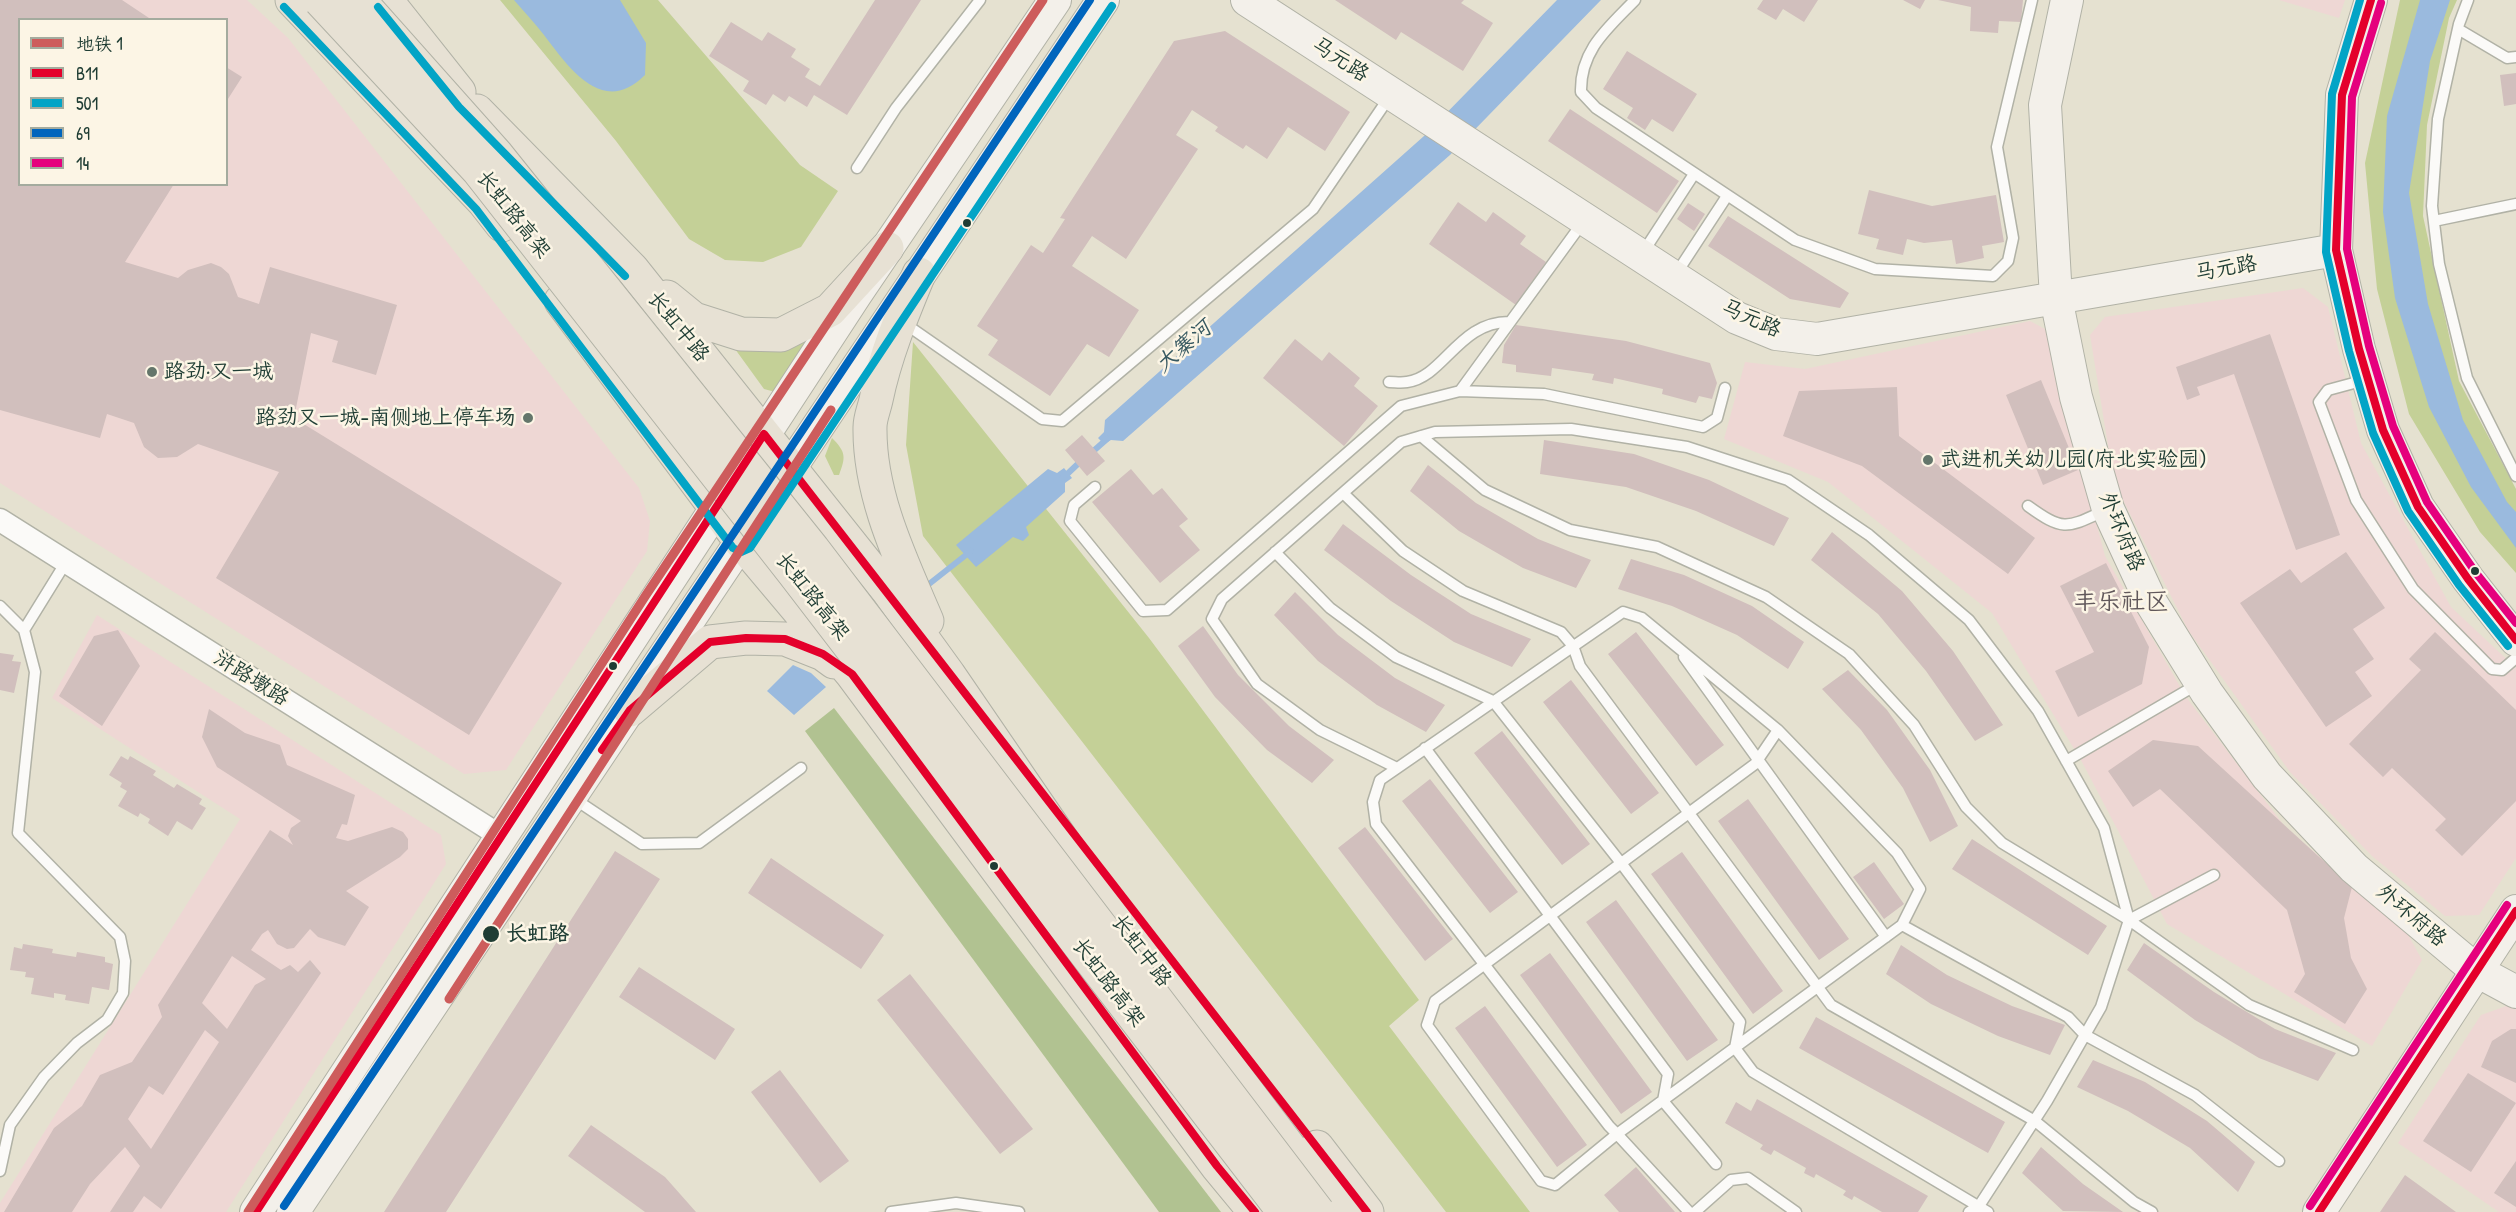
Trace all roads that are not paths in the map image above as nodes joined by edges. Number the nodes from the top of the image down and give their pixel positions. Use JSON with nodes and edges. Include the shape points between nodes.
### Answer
{"nodes":[{"id":1,"x":292,"y":0,"type":"edge"},
{"id":2,"x":320,"y":0,"type":"edge"},
{"id":3,"x":359,"y":0,"type":"edge"},
{"id":4,"x":373,"y":0,"type":"edge"},
{"id":5,"x":386,"y":0,"type":"edge"},
{"id":6,"x":980,"y":0,"type":"edge"},
{"id":7,"x":1055,"y":0,"type":"edge"},
{"id":8,"x":1103,"y":0,"type":"edge"},
{"id":9,"x":1247,"y":0,"type":"edge"},
{"id":10,"x":1635,"y":0,"type":"edge"},
{"id":11,"x":2032,"y":0,"type":"edge"},
{"id":12,"x":2067,"y":0,"type":"edge"},
{"id":13,"x":2371,"y":0,"type":"edge"},
{"id":14,"x":2468,"y":0,"type":"edge"},
{"id":15,"x":2458,"y":29,"type":"junction"},
{"id":16,"x":2516,"y":57,"type":"edge"},
{"id":17,"x":1391,"y":94,"type":"junction"},
{"id":18,"x":466,"y":100,"type":"junction"},
{"id":19,"x":857,"y":168,"type":"dead end"},
{"id":20,"x":1694,"y":174,"type":"junction"},
{"id":21,"x":1727,"y":196,"type":"junction"},
{"id":22,"x":2516,"y":204,"type":"edge"},
{"id":23,"x":1585,"y":219,"type":"junction"},
{"id":24,"x":2434,"y":221,"type":"junction"},
{"id":25,"x":887,"y":249,"type":"junction"},
{"id":26,"x":2336,"y":250,"type":"junction"},
{"id":27,"x":1641,"y":256,"type":"junction"},
{"id":28,"x":632,"y":269,"type":"junction"},
{"id":29,"x":919,"y":274,"type":"joint"},
{"id":30,"x":1674,"y":277,"type":"junction"},
{"id":31,"x":2056,"y":298,"type":"junction"},
{"id":32,"x":896,"y":318,"type":"junction"},
{"id":33,"x":1510,"y":322,"type":"junction"},
{"id":34,"x":715,"y":372,"type":"junction"},
{"id":35,"x":2368,"y":379,"type":"junction"},
{"id":36,"x":1389,"y":382,"type":"dead end"},
{"id":37,"x":1725,"y":388,"type":"dead end"},
{"id":38,"x":1460,"y":391,"type":"junction"},
{"id":39,"x":652,"y":424,"type":"junction"},
{"id":40,"x":764,"y":434,"type":"junction"},
{"id":41,"x":1421,"y":436,"type":"junction"},
{"id":42,"x":791,"y":467,"type":"junction"},
{"id":43,"x":2516,"y":475,"type":"edge"},
{"id":44,"x":1095,"y":487,"type":"dead end"},
{"id":45,"x":1342,"y":493,"type":"junction"},
{"id":46,"x":2028,"y":506,"type":"dead end"},
{"id":47,"x":2108,"y":509,"type":"junction"},
{"id":48,"x":716,"y":510,"type":"junction"},
{"id":49,"x":0,"y":522,"type":"edge"},
{"id":50,"x":741,"y":542,"type":"junction"},
{"id":51,"x":1275,"y":552,"type":"junction"},
{"id":52,"x":66,"y":562,"type":"junction"},
{"id":53,"x":898,"y":584,"type":"junction"},
{"id":54,"x":0,"y":606,"type":"edge"},
{"id":55,"x":24,"y":630,"type":"junction"},
{"id":56,"x":2516,"y":640,"type":"edge"},
{"id":57,"x":1573,"y":646,"type":"junction"},
{"id":58,"x":1676,"y":646,"type":"junction"},
{"id":59,"x":2516,"y":658,"type":"edge"},
{"id":60,"x":835,"y":659,"type":"junction"},
{"id":61,"x":949,"y":675,"type":"junction"},
{"id":62,"x":2201,"y":682,"type":"junction"},
{"id":63,"x":1493,"y":701,"type":"junction"},
{"id":64,"x":630,"y":710,"type":"junction"},
{"id":65,"x":1778,"y":730,"type":"junction"},
{"id":66,"x":1425,"y":748,"type":"junction"},
{"id":67,"x":1758,"y":759,"type":"junction"},
{"id":68,"x":2066,"y":761,"type":"junction"},
{"id":69,"x":801,"y":768,"type":"dead end"},
{"id":70,"x":1397,"y":768,"type":"junction"},
{"id":71,"x":572,"y":796,"type":"junction"},
{"id":72,"x":1689,"y":813,"type":"junction"},
{"id":73,"x":502,"y":837,"type":"junction"},
{"id":74,"x":1621,"y":863,"type":"junction"},
{"id":75,"x":2214,"y":875,"type":"dead end"},
{"id":76,"x":1550,"y":915,"type":"junction"},
{"id":77,"x":2129,"y":920,"type":"junction"},
{"id":78,"x":1902,"y":925,"type":"junction"},
{"id":79,"x":2510,"y":927,"type":"edge"},
{"id":80,"x":1886,"y":936,"type":"junction"},
{"id":81,"x":1484,"y":964,"type":"junction"},
{"id":82,"x":2477,"y":971,"type":"junction"},
{"id":83,"x":1817,"y":987,"type":"junction"},
{"id":84,"x":2516,"y":992,"type":"edge"},
{"id":85,"x":2085,"y":1035,"type":"junction"},
{"id":86,"x":1735,"y":1048,"type":"junction"},
{"id":87,"x":2353,"y":1050,"type":"dead end"},
{"id":88,"x":1663,"y":1101,"type":"junction"},
{"id":89,"x":2035,"y":1120,"type":"junction"},
{"id":90,"x":1617,"y":1134,"type":"junction"},
{"id":91,"x":2279,"y":1161,"type":"dead end"},
{"id":92,"x":1716,"y":1164,"type":"dead end"},
{"id":93,"x":0,"y":1171,"type":"edge"},
{"id":94,"x":1982,"y":1210,"type":"edge"},
{"id":95,"x":256,"y":1212,"type":"edge"},
{"id":96,"x":293,"y":1212,"type":"edge"},
{"id":97,"x":891,"y":1212,"type":"edge"},
{"id":98,"x":1019,"y":1212,"type":"edge"},
{"id":99,"x":1255,"y":1212,"type":"edge"},
{"id":100,"x":1284,"y":1212,"type":"edge"},
{"id":101,"x":1318,"y":1212,"type":"edge"},
{"id":102,"x":1338,"y":1212,"type":"edge"},
{"id":103,"x":1367,"y":1212,"type":"edge"},
{"id":104,"x":1689,"y":1212,"type":"edge"},
{"id":105,"x":1695,"y":1212,"type":"edge"},
{"id":106,"x":1796,"y":1212,"type":"edge"},
{"id":107,"x":1969,"y":1212,"type":"edge"},
{"id":108,"x":2152,"y":1212,"type":"edge"},
{"id":109,"x":2319,"y":1212,"type":"edge"}],
"edges":[{"from":1,"to":39,"type":"main road","via":[[484,202]]},
{"from":2,"to":100,"type":"main road","name":"长虹路高架","bridge":true,"via":[[478,170]]},
{"from":3,"to":101,"type":"main road","name":"长虹路高架","bridge":true,"via":[[497,155],[813,549]]},
{"from":4,"to":18,"type":"main road","name":"长虹中路"},
{"from":5,"to":18,"type":"main road"},
{"from":6,"to":19,"type":"lane","via":[[896,108]]},
{"from":7,"to":25,"type":"street"},
{"from":8,"to":29,"type":"street"},
{"from":9,"to":17,"type":"street","name":"马元路"},
{"from":10,"to":20,"type":"lane","via":[[1595,42],[1581,74],[1581,92],[1596,108]]},
{"from":11,"to":21,"type":"lane","via":[[1997,147],[2013,238],[2008,261],[1993,276],[1875,269],[1795,240]]},
{"from":12,"to":31,"type":"street","name":"外环府路","via":[[2045,105]]},
{"from":13,"to":26,"type":"street","via":[[2342,95]]},
{"from":14,"to":15,"type":"lane"},
{"from":15,"to":16,"type":"lane","via":[[2506,58]]},
{"from":15,"to":24,"type":"lane","via":[[2438,120]]},
{"from":17,"to":23,"type":"street","name":"马元路"},
{"from":17,"to":32,"type":"lane","via":[[1313,209],[1062,421],[1042,419]]},
{"from":18,"to":28,"type":"main road","name":"长虹中路"},
{"from":20,"to":21,"type":"lane"},
{"from":20,"to":27,"type":"lane"},
{"from":21,"to":30,"type":"lane"},
{"from":22,"to":24,"type":"lane"},
{"from":23,"to":27,"type":"street","name":"马元路"},
{"from":23,"to":33,"type":"lane"},
{"from":24,"to":43,"type":"lane","via":[[2439,264],[2468,378]]},
{"from":25,"to":28,"type":"main road","via":[[830,310],[781,335],[741,334],[694,319]]},
{"from":25,"to":40,"type":"street"},
{"from":26,"to":31,"type":"street","name":"马元路"},
{"from":26,"to":35,"type":"street"},
{"from":27,"to":30,"type":"street","name":"马元路"},
{"from":28,"to":34,"type":"main road","name":"长虹中路"},
{"from":29,"to":32,"type":"main road"},
{"from":30,"to":31,"type":"street","name":"马元路","via":[[1737,318],[1776,334],[1817,339]]},
{"from":31,"to":47,"type":"street","name":"外环府路","via":[[2076,397]]},
{"from":32,"to":42,"type":"street"},
{"from":32,"to":53,"type":"main road","via":[[870,426],[876,478]]},
{"from":33,"to":36,"type":"lane","via":[[1495,322],[1476,330],[1427,372],[1409,382]]},
{"from":33,"to":38,"type":"lane"},
{"from":34,"to":39,"type":"main road"},
{"from":34,"to":40,"type":"main road","name":"长虹中路"},
{"from":35,"to":56,"type":"street","via":[[2384,430],[2418,507]]},
{"from":35,"to":59,"type":"lane","via":[[2328,390],[2319,402],[2356,500],[2413,589],[2492,669],[2502,670]]},
{"from":37,"to":38,"type":"lane","via":[[1717,418],[1703,427],[1544,394]]},
{"from":38,"to":44,"type":"lane","via":[[1401,406],[1167,610],[1143,611],[1070,521],[1074,505]]},
{"from":39,"to":48,"type":"main road"},
{"from":40,"to":42,"type":"main road","name":"长虹中路"},
{"from":40,"to":48,"type":"street"},
{"from":41,"to":45,"type":"lane","via":[[1401,442]]},
{"from":41,"to":68,"type":"lane","via":[[1436,432],[1572,429],[1687,447],[1788,480],[1869,535],[1969,620],[2038,711]]},
{"from":41,"to":77,"type":"lane","via":[[1495,495],[1570,530],[1657,547],[1775,603],[1849,654],[1914,725],[1966,807],[2002,843]]},
{"from":42,"to":50,"type":"street"},
{"from":42,"to":53,"type":"main road","name":"长虹中路"},
{"from":45,"to":51,"type":"lane"},
{"from":45,"to":57,"type":"lane","via":[[1403,551],[1463,591],[1561,632]]},
{"from":46,"to":47,"type":"lane","via":[[2052,523],[2072,526]]},
{"from":47,"to":62,"type":"street","name":"外环府路","via":[[2152,604]]},
{"from":48,"to":50,"type":"main road"},
{"from":48,"to":73,"type":"street"},
{"from":49,"to":52,"type":"street","name":"浒路墩路"},
{"from":50,"to":60,"type":"main road"},
{"from":50,"to":64,"type":"street"},
{"from":51,"to":63,"type":"lane","via":[[1330,608],[1396,657]]},
{"from":51,"to":70,"type":"lane","via":[[1222,598],[1212,619],[1257,684],[1320,730]]},
{"from":52,"to":55,"type":"lane"},
{"from":52,"to":73,"type":"street","name":"浒路墩路"},
{"from":53,"to":61,"type":"main road","name":"长虹中路"},
{"from":54,"to":55,"type":"lane"},
{"from":55,"to":93,"type":"lane","via":[[35,672],[18,833],[120,937],[125,961],[123,993],[107,1020],[77,1043],[44,1077],[10,1125]]},
{"from":57,"to":58,"type":"lane","via":[[1623,612],[1642,618]]},
{"from":57,"to":63,"type":"lane"},
{"from":57,"to":72,"type":"lane","via":[[1580,666]]},
{"from":58,"to":65,"type":"lane"},
{"from":58,"to":67,"type":"lane"},
{"from":60,"to":64,"type":"main road","via":[[785,639],[710,642]]},
{"from":60,"to":99,"type":"main road"},
{"from":61,"to":102,"type":"main road","name":"长虹中路","via":[[1105,903]]},
{"from":61,"to":103,"type":"main road"},
{"from":62,"to":68,"type":"lane"},
{"from":62,"to":82,"type":"street","name":"外环府路","via":[[2267,776],[2354,868]]},
{"from":63,"to":66,"type":"lane"},
{"from":63,"to":74,"type":"lane"},
{"from":64,"to":71,"type":"street"},
{"from":65,"to":67,"type":"lane"},
{"from":65,"to":78,"type":"lane","via":[[1897,853],[1920,889]]},
{"from":66,"to":70,"type":"lane"},
{"from":66,"to":76,"type":"lane"},
{"from":67,"to":72,"type":"lane"},
{"from":67,"to":80,"type":"lane"},
{"from":68,"to":77,"type":"lane","via":[[2104,828]]},
{"from":69,"to":71,"type":"lane","via":[[699,843],[642,844]]},
{"from":70,"to":81,"type":"lane","via":[[1380,780],[1373,802],[1376,824]]},
{"from":71,"to":96,"type":"street"},
{"from":72,"to":74,"type":"lane"},
{"from":72,"to":83,"type":"lane"},
{"from":73,"to":95,"type":"street"},
{"from":74,"to":76,"type":"lane"},
{"from":74,"to":86,"type":"lane","via":[[1740,1022]]},
{"from":75,"to":77,"type":"lane"},
{"from":76,"to":81,"type":"lane"},
{"from":76,"to":88,"type":"lane","via":[[1668,1074]]},
{"from":77,"to":85,"type":"lane","via":[[2101,1007]]},
{"from":77,"to":87,"type":"lane","via":[[2249,1005]]},
{"from":78,"to":80,"type":"lane"},
{"from":78,"to":85,"type":"lane","via":[[2068,1017]]},
{"from":79,"to":82,"type":"street"},
{"from":80,"to":83,"type":"lane"},
{"from":81,"to":90,"type":"lane"},
{"from":81,"to":90,"type":"lane","via":[[1435,1001],[1427,1025],[1541,1181],[1555,1185]]},
{"from":82,"to":84,"type":"street","name":"外环府路"},
{"from":82,"to":109,"type":"street"},
{"from":83,"to":86,"type":"lane"},
{"from":83,"to":89,"type":"lane","via":[[1831,1005]]},
{"from":85,"to":89,"type":"lane"},
{"from":85,"to":91,"type":"lane","via":[[2195,1095]]},
{"from":86,"to":88,"type":"lane"},
{"from":86,"to":94,"type":"lane","via":[[1753,1072]]},
{"from":88,"to":90,"type":"lane"},
{"from":88,"to":92,"type":"lane"},
{"from":89,"to":94,"type":"lane"},
{"from":89,"to":108,"type":"lane","via":[[2134,1202]]},
{"from":90,"to":104,"type":"lane"},
{"from":94,"to":107,"type":"lane"},
{"from":97,"to":98,"type":"lane","via":[[956,1203]]},
{"from":105,"to":106,"type":"lane","via":[[1731,1180],[1748,1178]]}]}
